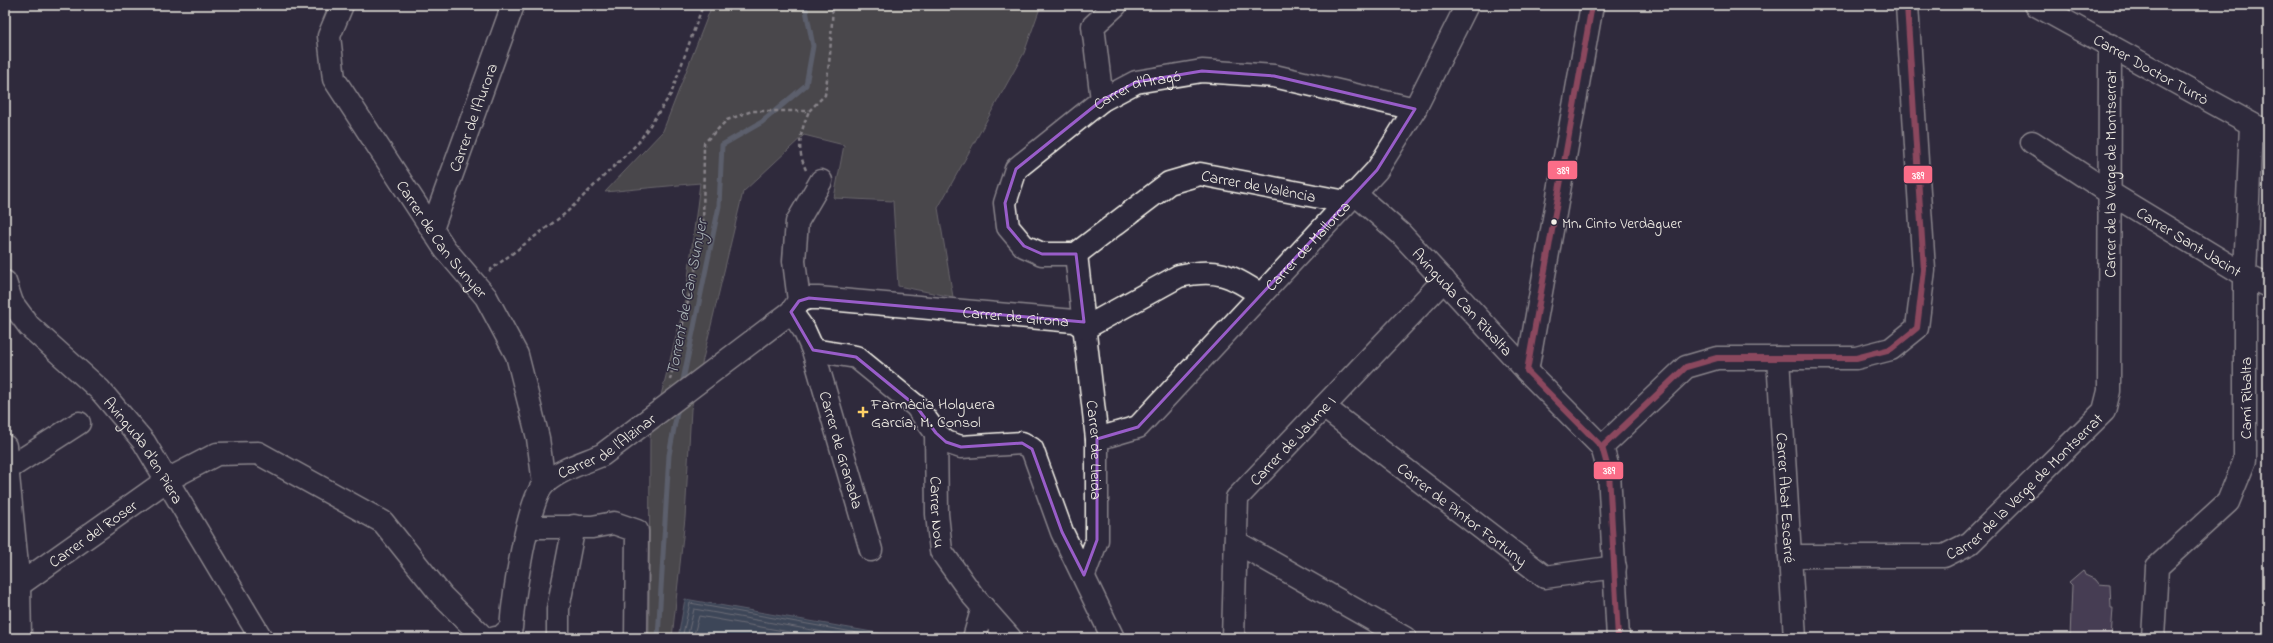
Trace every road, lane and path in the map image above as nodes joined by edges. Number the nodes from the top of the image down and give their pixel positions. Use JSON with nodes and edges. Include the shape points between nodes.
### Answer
{"nodes":[{"id":1,"x":342,"y":5,"type":"edge"},
{"id":2,"x":513,"y":5,"type":"edge"},
{"id":3,"x":703,"y":5,"type":"edge"},
{"id":4,"x":833,"y":5,"type":"edge"},
{"id":5,"x":1116,"y":5,"type":"edge"},
{"id":6,"x":1467,"y":5,"type":"edge"},
{"id":7,"x":1592,"y":5,"type":"edge"},
{"id":8,"x":1906,"y":5,"type":"edge"},
{"id":9,"x":2036,"y":5,"type":"edge"},
{"id":10,"x":2110,"y":45,"type":"junction"},
{"id":11,"x":1102,"y":100,"type":"junction"},
{"id":12,"x":1415,"y":109,"type":"junction"},
{"id":13,"x":808,"y":111,"type":"junction"},
{"id":14,"x":2260,"y":128,"type":"edge"},
{"id":15,"x":2032,"y":142,"type":"dead end"},
{"id":16,"x":818,"y":186,"type":"joint"},
{"id":17,"x":2110,"y":193,"type":"junction"},
{"id":18,"x":1350,"y":198,"type":"junction"},
{"id":19,"x":432,"y":229,"type":"junction"},
{"id":20,"x":1076,"y":254,"type":"junction"},
{"id":21,"x":2245,"y":275,"type":"junction"},
{"id":22,"x":1444,"y":280,"type":"junction"},
{"id":23,"x":5,"y":282,"type":"edge"},
{"id":24,"x":474,"y":282,"type":"junction"},
{"id":25,"x":2268,"y":286,"type":"edge"},
{"id":26,"x":1261,"y":294,"type":"junction"},
{"id":27,"x":795,"y":307,"type":"junction"},
{"id":28,"x":9,"y":313,"type":"edge"},
{"id":29,"x":1085,"y":328,"type":"junction"},
{"id":30,"x":813,"y":350,"type":"junction"},
{"id":31,"x":1778,"y":358,"type":"junction"},
{"id":32,"x":1527,"y":371,"type":"junction"},
{"id":33,"x":1324,"y":407,"type":"junction"},
{"id":34,"x":666,"y":408,"type":"junction"},
{"id":35,"x":79,"y":423,"type":"dead end"},
{"id":36,"x":936,"y":434,"type":"junction"},
{"id":37,"x":1097,"y":440,"type":"junction"},
{"id":38,"x":5,"y":446,"type":"edge"},
{"id":39,"x":1602,"y":447,"type":"junction"},
{"id":40,"x":6,"y":470,"type":"edge"},
{"id":41,"x":167,"y":480,"type":"junction"},
{"id":42,"x":544,"y":484,"type":"junction"},
{"id":43,"x":574,"y":526,"type":"junction"},
{"id":44,"x":528,"y":527,"type":"junction"},
{"id":45,"x":1236,"y":542,"type":"junction"},
{"id":46,"x":871,"y":550,"type":"dead end"},
{"id":47,"x":1790,"y":556,"type":"junction"},
{"id":48,"x":1615,"y":566,"type":"junction"},
{"id":49,"x":1084,"y":575,"type":"junction"},
{"id":50,"x":19,"y":585,"type":"junction"},
{"id":51,"x":983,"y":607,"type":"junction"},
{"id":52,"x":20,"y":638,"type":"edge"},
{"id":53,"x":261,"y":638,"type":"edge"},
{"id":54,"x":484,"y":638,"type":"edge"},
{"id":55,"x":495,"y":638,"type":"edge"},
{"id":56,"x":558,"y":638,"type":"edge"},
{"id":57,"x":636,"y":638,"type":"edge"},
{"id":58,"x":974,"y":638,"type":"edge"},
{"id":59,"x":1010,"y":638,"type":"edge"},
{"id":60,"x":1113,"y":638,"type":"edge"},
{"id":61,"x":1233,"y":638,"type":"edge"},
{"id":62,"x":1405,"y":638,"type":"edge"},
{"id":63,"x":1618,"y":638,"type":"edge"},
{"id":64,"x":1795,"y":638,"type":"edge"},
{"id":65,"x":2154,"y":638,"type":"edge"}],
"edges":[{"from":1,"to":19,"type":"street","name":"Carrer de Can Sunyer","via":[[329,36],[334,79]]},
{"from":2,"to":19,"type":"street","name":"Carrer de l'Aurora"},
{"from":3,"to":24,"type":"path","via":[[671,94],[638,143],[566,213]]},
{"from":4,"to":13,"type":"path","via":[[825,95]]},
{"from":5,"to":11,"type":"street","via":[[1093,26]]},
{"from":6,"to":12,"type":"street","name":"Carrer de Mallorca"},
{"from":7,"to":32,"type":"street"},
{"from":8,"to":31,"type":"street","via":[[1924,270],[1917,328],[1891,349],[1856,358]]},
{"from":9,"to":10,"type":"street","name":"Carrer Doctor Turrò"},
{"from":10,"to":14,"type":"street","name":"Carrer Doctor Turrò"},
{"from":10,"to":17,"type":"street","name":"Carrer de la Verge de Montserrat"},
{"from":11,"to":12,"type":"street","name":"Carrer d'Aragó","via":[[1136,82],[1202,71],[1274,76]]},
{"from":11,"to":20,"type":"street","name":"Carrer d'Aragó","via":[[1016,170],[1005,203],[1008,227],[1024,246],[1042,254]]},
{"from":12,"to":18,"type":"street","name":"Carrer de Mallorca","via":[[1377,170]]},
{"from":13,"to":16,"type":"path","via":[[800,133],[801,153]]},
{"from":13,"to":34,"type":"path","via":[[752,110],[727,120],[704,143],[703,236],[670,374]]},
{"from":14,"to":21,"type":"street","name":"Camí Ribalta"},
{"from":15,"to":17,"type":"street","name":"Carrer Sant Jacint"},
{"from":16,"to":27,"type":"street","via":[[797,222],[794,261]]},
{"from":17,"to":21,"type":"street","name":"Carrer Sant Jacint"},
{"from":17,"to":47,"type":"street","name":"Carrer de la Verge de Montserrat","via":[[2109,391],[2104,411],[1970,543],[1944,556]]},
{"from":18,"to":20,"type":"street","name":"Carrer de València","via":[[1200,174],[1169,183]]},
{"from":18,"to":22,"type":"street","name":"Avinguda Can Ribalta","via":[[1401,234]]},
{"from":18,"to":26,"type":"street","name":"Carrer de Mallorca"},
{"from":19,"to":24,"type":"street","name":"Carrer de Can Sunyer"},
{"from":20,"to":29,"type":"street","name":"Carrer de Lleida"},
{"from":21,"to":25,"type":"street","name":"Carrer Sant Jacint"},
{"from":21,"to":65,"type":"street","name":"Camí Ribalta","via":[[2245,460],[2228,502],[2157,567]]},
{"from":22,"to":32,"type":"street","name":"Avinguda Can Ribalta"},
{"from":22,"to":33,"type":"street","name":"Carrer de Jaume I"},
{"from":23,"to":28,"type":"street","name":"Avinguda d'en Piera"},
{"from":24,"to":42,"type":"street","name":"Carrer de Can Sunyer","via":[[486,297],[517,355],[538,438]]},
{"from":26,"to":29,"type":"street","name":"Carrer de Girona","via":[[1240,280],[1213,272],[1196,272],[1179,276]]},
{"from":26,"to":37,"type":"street","name":"Carrer de Mallorca","via":[[1138,426]]},
{"from":27,"to":29,"type":"street","name":"Carrer de Girona","via":[[809,298],[1074,322]]},
{"from":27,"to":30,"type":"street","name":"Carrer de Granada"},
{"from":27,"to":34,"type":"street","name":"Carrer de l'Alzinar"},
{"from":28,"to":41,"type":"street","name":"Avinguda d'en Piera","via":[[29,326],[100,390],[144,442]]},
{"from":29,"to":37,"type":"street","name":"Carrer de Lleida"},
{"from":30,"to":36,"type":"street","via":[[856,357],[916,406]]},
{"from":30,"to":46,"type":"street","name":"Carrer de Granada"},
{"from":31,"to":39,"type":"street","via":[[1717,358],[1686,366]]},
{"from":31,"to":47,"type":"street","name":"Carrer Abat Escarré"},
{"from":32,"to":39,"type":"street","name":"Avinguda Can Ribalta"},
{"from":33,"to":45,"type":"street","name":"Carrer de Jaume I","via":[[1237,498]]},
{"from":33,"to":48,"type":"street","name":"Carrer de Pintor Fortuny","via":[[1545,577]]},
{"from":34,"to":42,"type":"street","name":"Carrer de l'Alzinar","via":[[602,455],[567,470]]},
{"from":35,"to":40,"type":"street"},
{"from":36,"to":49,"type":"street","via":[[946,442],[961,448],[1022,443],[1032,449],[1062,532]]},
{"from":36,"to":51,"type":"street","name":"Carrer Nou","via":[[940,551]]},
{"from":37,"to":49,"type":"street","name":"Carrer de Lleida","via":[[1097,540]]},
{"from":38,"to":40,"type":"street"},
{"from":39,"to":48,"type":"street","name":"Avinguda Can Ribalta","via":[[1609,472]]},
{"from":40,"to":50,"type":"street"},
{"from":41,"to":50,"type":"street","name":"Carrer del Roser"},
{"from":41,"to":53,"type":"street","name":"Avinguda d'en Piera"},
{"from":41,"to":54,"type":"street","via":[[217,454],[258,453],[383,522],[442,596]]},
{"from":42,"to":44,"type":"street","name":"Carrer de l'Alzinar"},
{"from":43,"to":44,"type":"street"},
{"from":43,"to":56,"type":"street","via":[[558,609]]},
{"from":43,"to":57,"type":"street","via":[[592,527],[614,522],[637,531]]},
{"from":44,"to":55,"type":"street","name":"Carrer de l'Alzinar","via":[[514,593],[511,628],[501,637]]},
{"from":45,"to":61,"type":"street","name":"Carrer de Jaume I"},
{"from":45,"to":62,"type":"street"},
{"from":47,"to":64,"type":"street","name":"Carrer Abat Escarré"},
{"from":48,"to":63,"type":"street","name":"Avinguda Can Ribalta"},
{"from":49,"to":60,"type":"street"},
{"from":50,"to":52,"type":"street"},
{"from":51,"to":58,"type":"street"},
{"from":51,"to":59,"type":"street","name":"Carrer Nou"}]}
